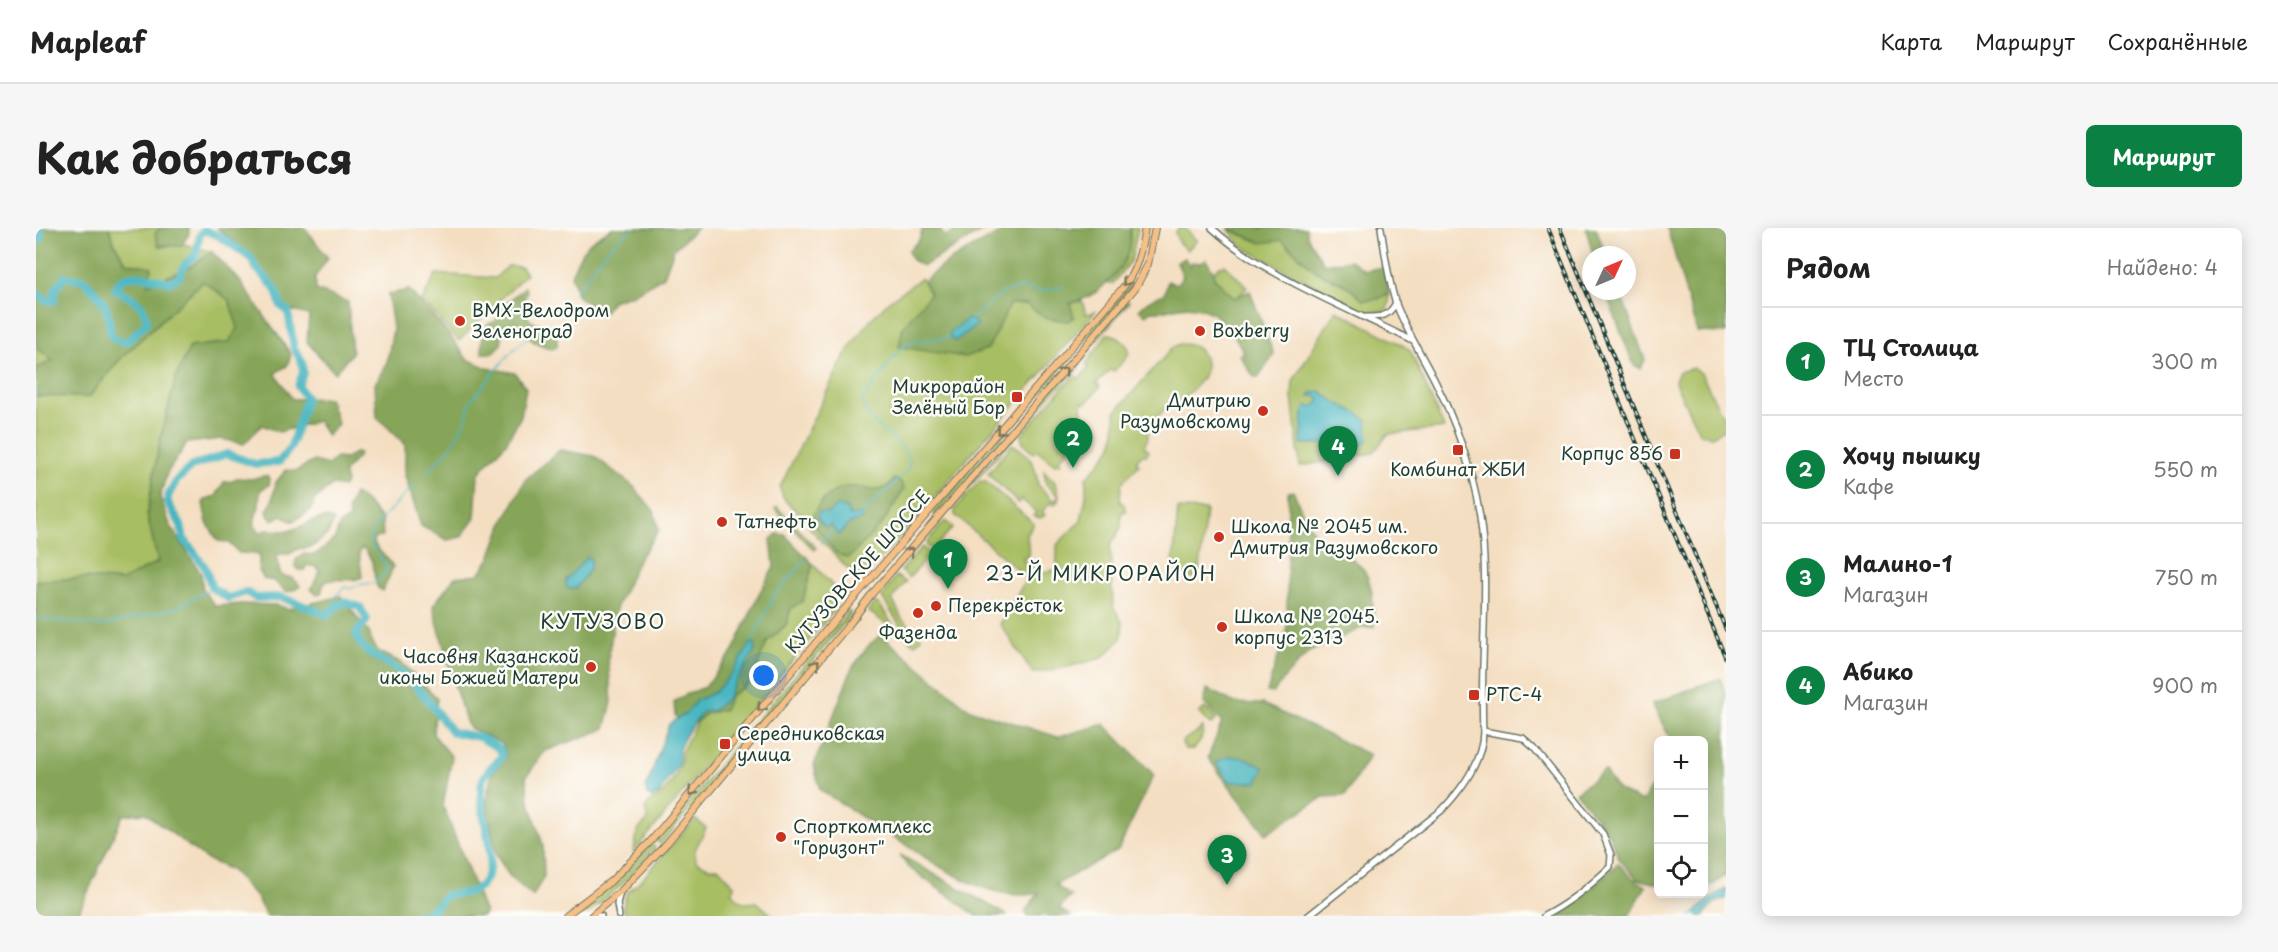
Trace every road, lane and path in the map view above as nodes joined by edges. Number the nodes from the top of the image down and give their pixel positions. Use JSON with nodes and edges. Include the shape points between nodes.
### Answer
{"nodes":[{"id":1,"x":1145,"y":228,"type":"edge"},
{"id":2,"x":1155,"y":228,"type":"edge"},
{"id":3,"x":1212,"y":228,"type":"edge"},
{"id":4,"x":1381,"y":228,"type":"edge"},
{"id":5,"x":1396,"y":303,"type":"junction"},
{"id":6,"x":1365,"y":317,"type":"junction"},
{"id":7,"x":1414,"y":342,"type":"junction"},
{"id":8,"x":1483,"y":731,"type":"junction"},
{"id":9,"x":650,"y":842,"type":"junction"},
{"id":10,"x":660,"y":851,"type":"junction"},
{"id":11,"x":620,"y":892,"type":"junction"},
{"id":12,"x":565,"y":916,"type":"edge"},
{"id":13,"x":592,"y":916,"type":"edge"},
{"id":14,"x":601,"y":916,"type":"edge"},
{"id":15,"x":620,"y":916,"type":"edge"},
{"id":16,"x":1308,"y":916,"type":"edge"},
{"id":17,"x":1544,"y":916,"type":"edge"}],
"edges":[{"from":1,"to":9,"type":"main road","name":"КУТУЗОВСКОЕ ШОССЕ","one_way":true,"via":[[1138,261],[1129,280],[816,642]]},
{"from":10,"to":2,"type":"main road","name":"КУТУЗОВСКОЕ ШОССЕ","one_way":true,"via":[[872,595],[1136,287],[1148,264]]},
{"from":3,"to":6,"type":"street","via":[[1246,256]]},
{"from":4,"to":5,"type":"street"},
{"from":5,"to":6,"type":"street","via":[[1388,314]]},
{"from":5,"to":7,"type":"street"},
{"from":6,"to":7,"type":"street"},
{"from":7,"to":8,"type":"street","via":[[1456,428],[1473,480],[1486,581]]},
{"from":8,"to":16,"type":"street","via":[[1473,768],[1442,810]]},
{"from":8,"to":17,"type":"street","via":[[1523,738],[1534,748],[1603,834],[1611,855],[1610,867],[1596,880],[1566,905]]},
{"from":9,"to":10,"type":"main road","via":[[655,842]]},
{"from":9,"to":12,"type":"main road","name":"КУТУЗОВСКОЕ ШОССЕ","via":[[611,881]]},
{"from":10,"to":11,"type":"main road","name":"КУТУЗОВСКОЕ ШОССЕ"},
{"from":11,"to":13,"type":"main road","name":"КУТУЗОВСКОЕ ШОССЕ"},
{"from":11,"to":15,"type":"street"},
{"from":13,"to":14,"type":"street"}]}
